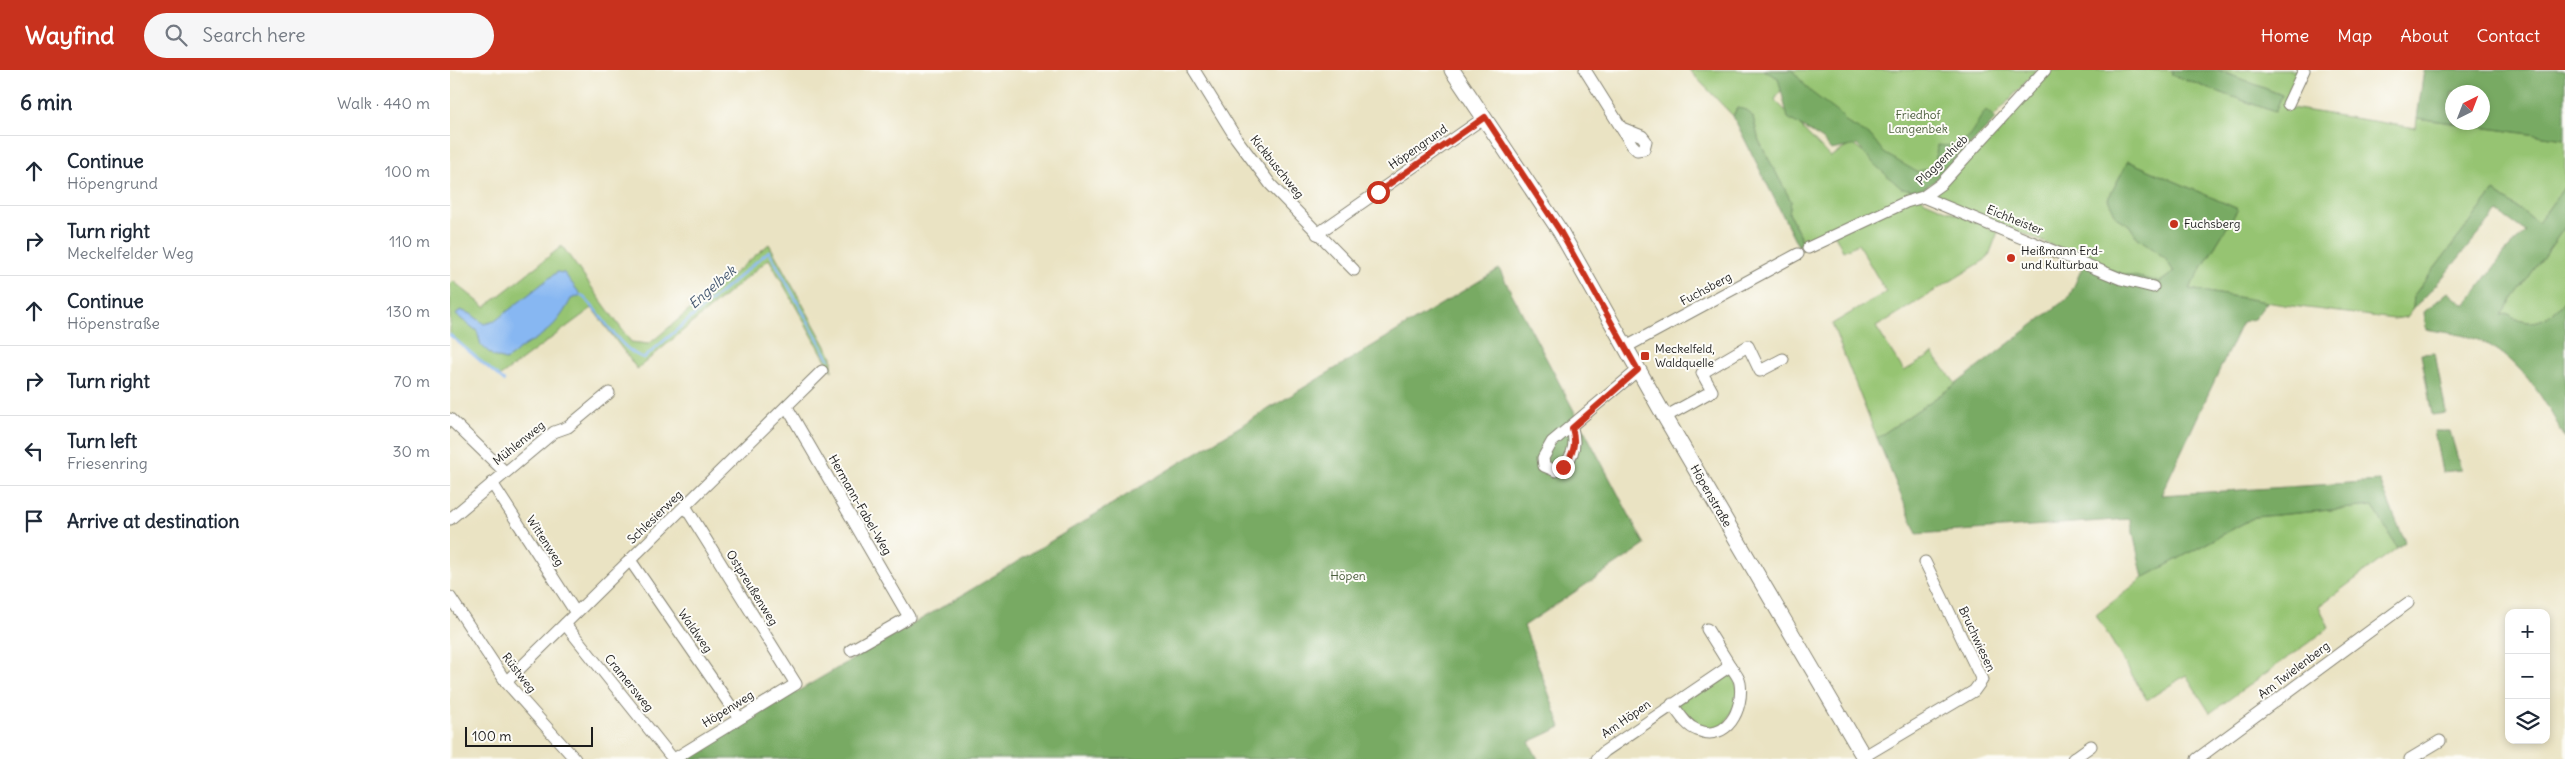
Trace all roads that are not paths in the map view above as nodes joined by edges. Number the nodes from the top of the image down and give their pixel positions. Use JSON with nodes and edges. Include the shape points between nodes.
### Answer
{"nodes":[{"id":1,"x":1194,"y":70,"type":"edge"},
{"id":2,"x":1452,"y":70,"type":"edge"},
{"id":3,"x":1585,"y":70,"type":"edge"},
{"id":4,"x":2046,"y":70,"type":"edge"},
{"id":5,"x":2304,"y":70,"type":"edge"},
{"id":6,"x":2288,"y":104,"type":"dead end"},
{"id":7,"x":1485,"y":117,"type":"junction"},
{"id":8,"x":1622,"y":128,"type":"dead end"},
{"id":9,"x":1923,"y":197,"type":"junction"},
{"id":10,"x":1318,"y":234,"type":"junction"},
{"id":11,"x":1803,"y":251,"type":"joint"},
{"id":12,"x":1354,"y":270,"type":"dead end"},
{"id":13,"x":2153,"y":287,"type":"dead end"},
{"id":14,"x":1626,"y":347,"type":"junction"},
{"id":15,"x":1783,"y":359,"type":"dead end"},
{"id":16,"x":1638,"y":370,"type":"junction"},
{"id":17,"x":822,"y":371,"type":"dead end"},
{"id":18,"x":609,"y":393,"type":"dead end"},
{"id":19,"x":787,"y":406,"type":"junction"},
{"id":20,"x":1665,"y":417,"type":"junction"},
{"id":21,"x":450,"y":419,"type":"edge"},
{"id":22,"x":1572,"y":428,"type":"dead end"},
{"id":23,"x":505,"y":472,"type":"junction"},
{"id":24,"x":492,"y":483,"type":"junction"},
{"id":25,"x":686,"y":506,"type":"junction"},
{"id":26,"x":450,"y":519,"type":"edge"},
{"id":27,"x":630,"y":560,"type":"junction"},
{"id":28,"x":1925,"y":562,"type":"dead end"},
{"id":29,"x":450,"y":596,"type":"edge"},
{"id":30,"x":2408,"y":602,"type":"dead end"},
{"id":31,"x":576,"y":613,"type":"junction"},
{"id":32,"x":565,"y":624,"type":"junction"},
{"id":33,"x":1707,"y":629,"type":"dead end"},
{"id":34,"x":851,"y":650,"type":"dead end"},
{"id":35,"x":1730,"y":666,"type":"junction"},
{"id":36,"x":506,"y":682,"type":"junction"},
{"id":37,"x":796,"y":684,"type":"joint"},
{"id":38,"x":1672,"y":704,"type":"junction"},
{"id":39,"x":739,"y":718,"type":"junction"},
{"id":40,"x":2440,"y":741,"type":"dead end"},
{"id":41,"x":2091,"y":746,"type":"dead end"},
{"id":42,"x":1864,"y":758,"type":"edge"},
{"id":43,"x":575,"y":759,"type":"edge"},
{"id":44,"x":674,"y":759,"type":"edge"},
{"id":45,"x":1598,"y":759,"type":"edge"},
{"id":46,"x":2073,"y":759,"type":"edge"},
{"id":47,"x":2197,"y":759,"type":"edge"},
{"id":48,"x":2410,"y":759,"type":"edge"}],
"edges":[{"from":1,"to":10,"type":"street","name":"Kickbuschweg","via":[[1236,138],[1271,185]]},
{"from":2,"to":7,"type":"main road","name":"Höpenstraße"},
{"from":3,"to":8,"type":"street"},
{"from":4,"to":9,"type":"street","name":"Plaggenhieb","via":[[1941,184]]},
{"from":5,"to":6,"type":"street"},
{"from":7,"to":10,"type":"street","name":"Höpengrund"},
{"from":7,"to":14,"type":"main road","name":"Höpenstraße","via":[[1560,231]]},
{"from":9,"to":11,"type":"street","name":"Plaggenhieb"},
{"from":9,"to":13,"type":"street","name":"Eichheister","via":[[2121,279]]},
{"from":10,"to":12,"type":"street","name":"Kickbuschweg"},
{"from":11,"to":14,"type":"street","name":"Fuchsberg"},
{"from":14,"to":16,"type":"main road","name":"Höpenstraße"},
{"from":15,"to":20,"type":"street","via":[[1760,371],[1748,346],[1702,373],[1712,391]]},
{"from":16,"to":20,"type":"main road","name":"Höpenstraße"},
{"from":16,"to":22,"type":"street"},
{"from":17,"to":19,"type":"street","name":"Schlesierweg"},
{"from":18,"to":23,"type":"street","name":"Mühlenweg"},
{"from":19,"to":25,"type":"street","name":"Schlesierweg"},
{"from":19,"to":34,"type":"street","name":"Hermann-Fabel-Weg","via":[[909,617]]},
{"from":20,"to":42,"type":"main road","name":"Höpenstraße"},
{"from":21,"to":23,"type":"street"},
{"from":23,"to":24,"type":"street","name":"Mühlenweg"},
{"from":24,"to":26,"type":"street","name":"Mühlenweg"},
{"from":24,"to":31,"type":"street","name":"Wittenweg"},
{"from":25,"to":27,"type":"street","name":"Schlesierweg"},
{"from":25,"to":37,"type":"street","name":"Ostpreußenweg"},
{"from":27,"to":31,"type":"street","name":"Schlesierweg"},
{"from":27,"to":39,"type":"street","name":"Waldweg"},
{"from":28,"to":42,"type":"street","name":"Bruchwiesen","via":[[1982,680],[1974,691]]},
{"from":29,"to":36,"type":"street","name":"Rüstweg"},
{"from":30,"to":47,"type":"street","name":"Am Twielenberg"},
{"from":31,"to":32,"type":"street","name":"Schlesierweg"},
{"from":32,"to":36,"type":"street","name":"Schlesierweg"},
{"from":32,"to":44,"type":"street","name":"Cramersweg"},
{"from":33,"to":35,"type":"street"},
{"from":35,"to":38,"type":"street","name":"Am Höpen"},
{"from":35,"to":38,"type":"street","via":[[1740,681],[1740,696],[1733,721],[1719,731],[1696,730]]},
{"from":36,"to":43,"type":"street","name":"Rüstweg"},
{"from":37,"to":39,"type":"street","name":"Höpenweg"},
{"from":38,"to":45,"type":"street","name":"Am Höpen","via":[[1605,750]]},
{"from":39,"to":44,"type":"street","name":"Höpenweg"},
{"from":40,"to":48,"type":"street"},
{"from":41,"to":46,"type":"street"}]}
